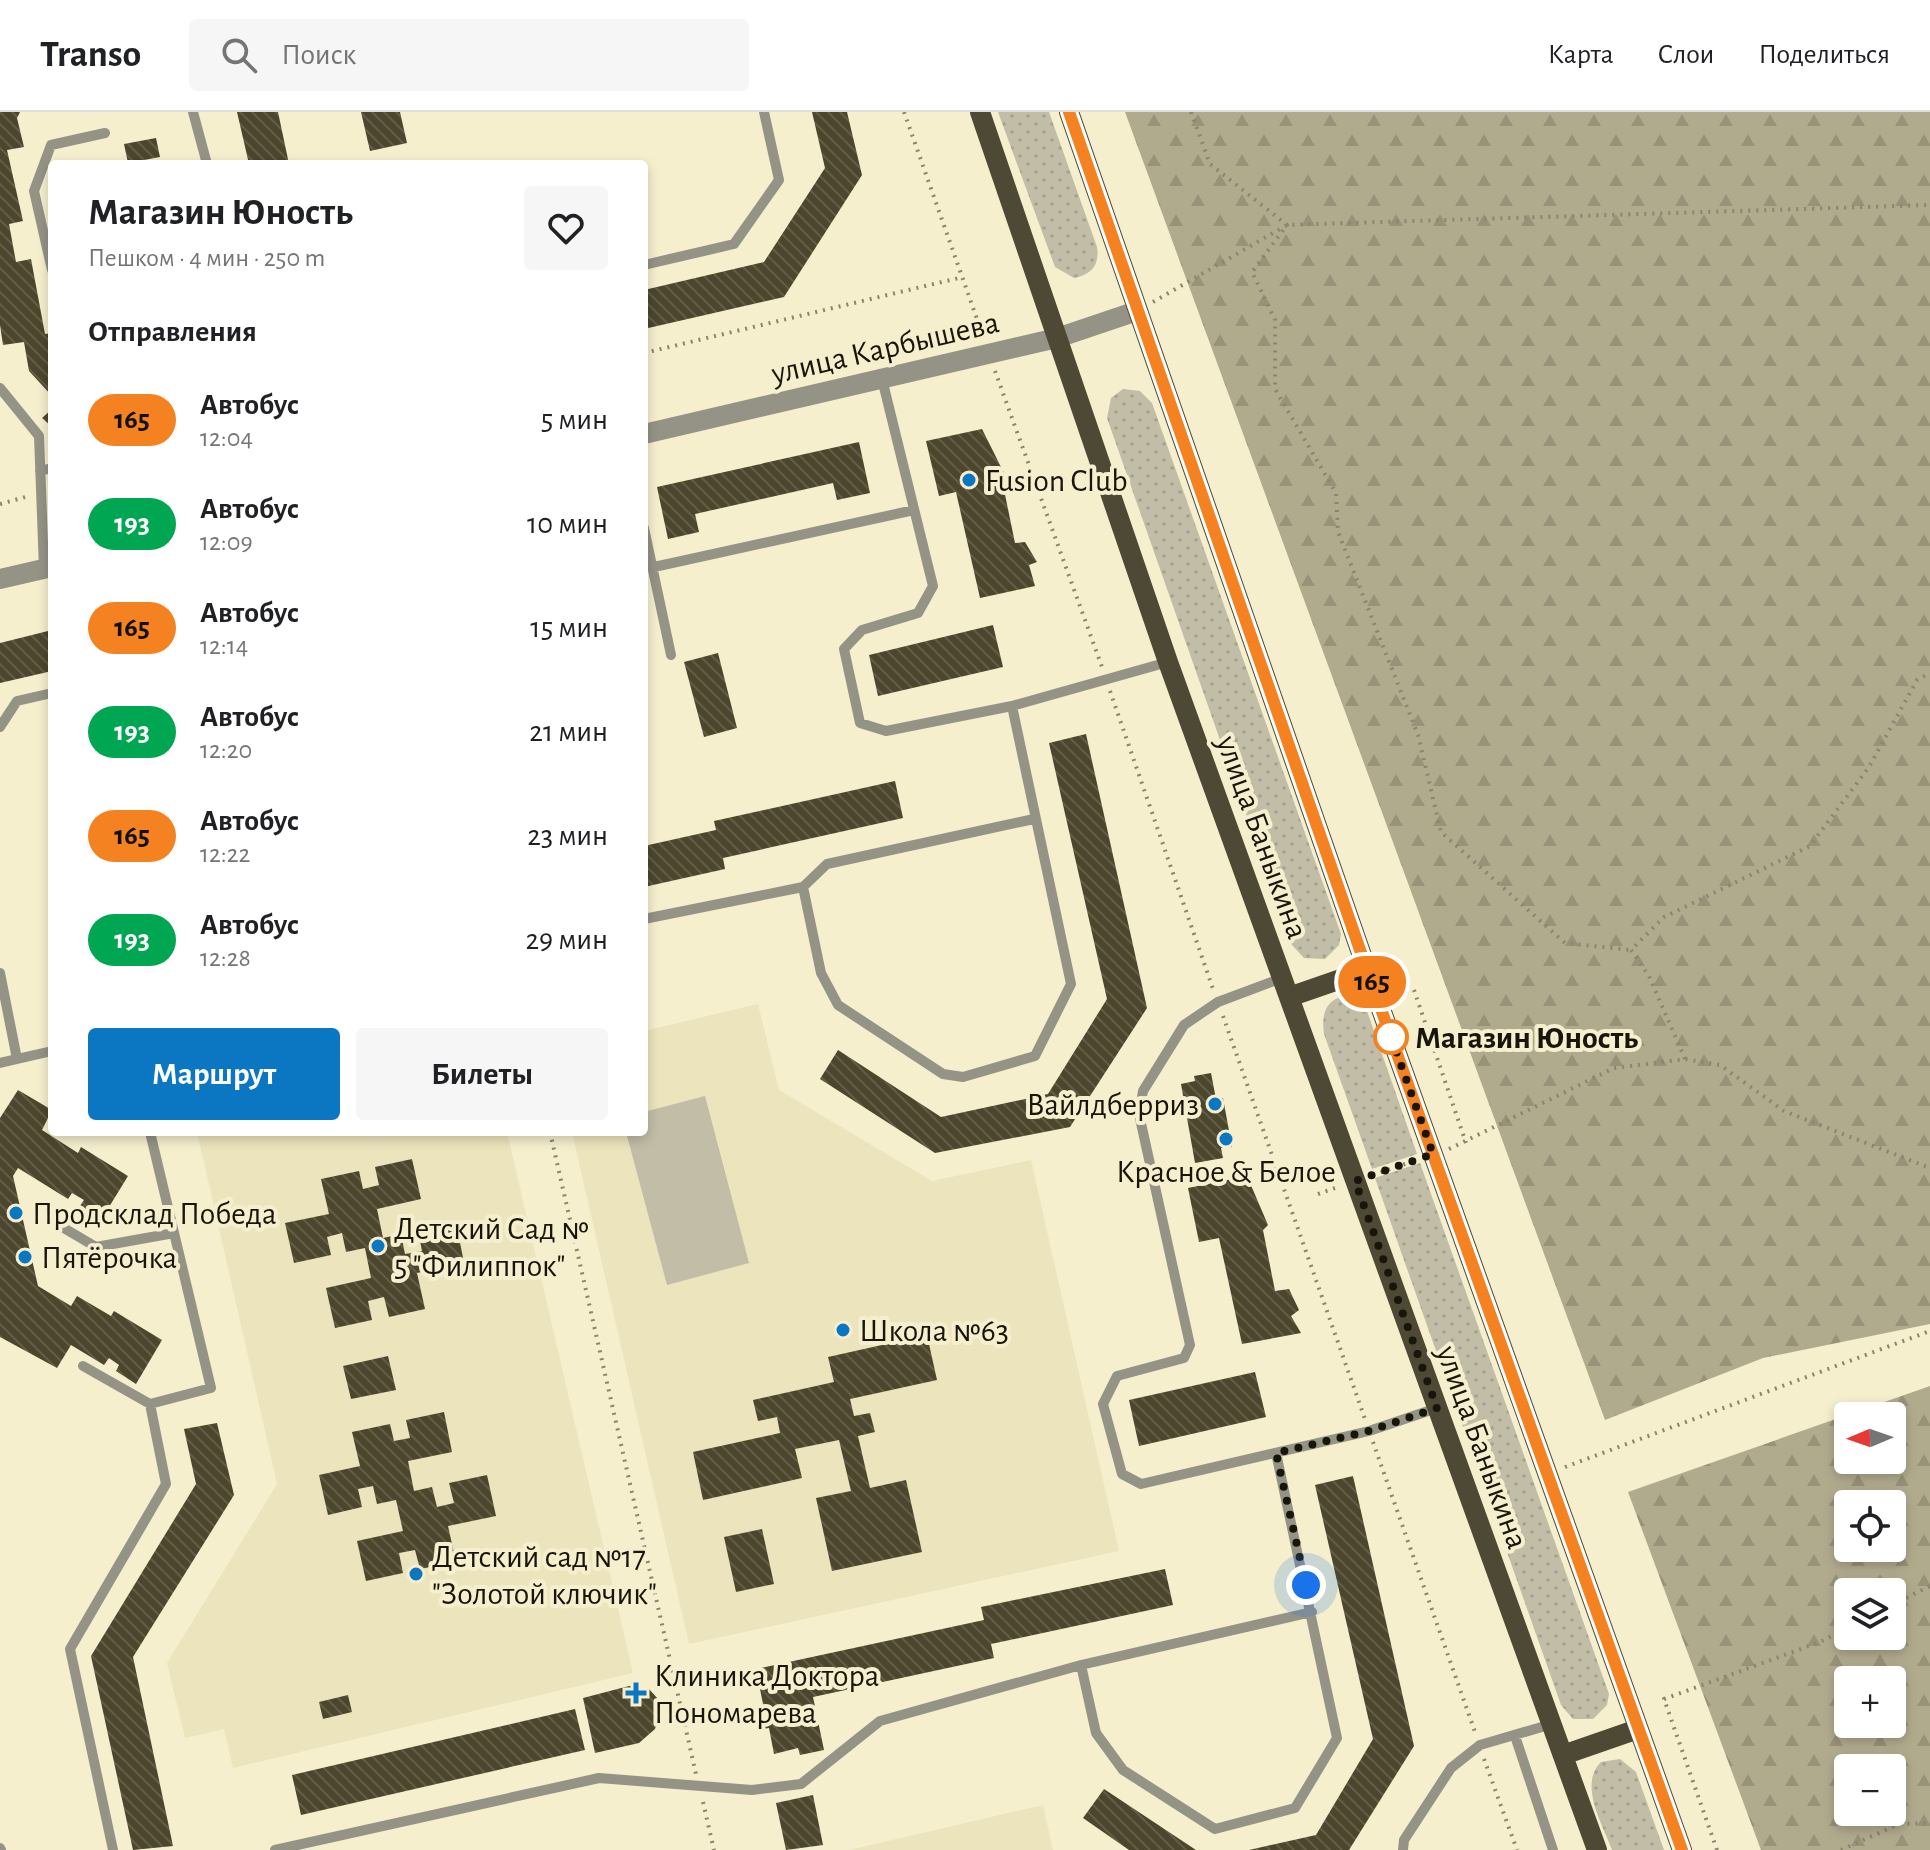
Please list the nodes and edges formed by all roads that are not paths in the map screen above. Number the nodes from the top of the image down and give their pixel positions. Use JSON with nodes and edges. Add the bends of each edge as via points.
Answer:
{"nodes":[{"id":1,"x":193,"y":112,"type":"edge"},
{"id":2,"x":764,"y":112,"type":"edge"},
{"id":3,"x":980,"y":112,"type":"edge"},
{"id":4,"x":1069,"y":112,"type":"edge"},
{"id":5,"x":105,"y":133,"type":"dead end"},
{"id":6,"x":206,"y":160,"type":"edge"},
{"id":7,"x":48,"y":252,"type":"edge"},
{"id":8,"x":648,"y":264,"type":"edge"},
{"id":9,"x":1137,"y":311,"type":"junction"},
{"id":10,"x":1057,"y":338,"type":"junction"},
{"id":11,"x":882,"y":379,"type":"junction"},
{"id":12,"x":0,"y":388,"type":"edge"},
{"id":13,"x":648,"y":433,"type":"edge"},
{"id":14,"x":48,"y":469,"type":"edge"},
{"id":15,"x":40,"y":471,"type":"junction"},
{"id":16,"x":914,"y":510,"type":"junction"},
{"id":17,"x":648,"y":544,"type":"edge"},
{"id":18,"x":654,"y":567,"type":"junction"},
{"id":19,"x":48,"y":568,"type":"edge"},
{"id":20,"x":0,"y":579,"type":"edge"},
{"id":21,"x":671,"y":655,"type":"dead end"},
{"id":22,"x":1168,"y":662,"type":"junction"},
{"id":23,"x":48,"y":694,"type":"edge"},
{"id":24,"x":1012,"y":706,"type":"junction"},
{"id":25,"x":0,"y":727,"type":"edge"},
{"id":26,"x":1034,"y":819,"type":"junction"},
{"id":27,"x":803,"y":887,"type":"junction"},
{"id":28,"x":648,"y":918,"type":"edge"},
{"id":29,"x":1367,"y":970,"type":"junction"},
{"id":30,"x":0,"y":973,"type":"edge"},
{"id":31,"x":1286,"y":988,"type":"junction"},
{"id":32,"x":48,"y":1052,"type":"edge"},
{"id":33,"x":17,"y":1059,"type":"junction"},
{"id":34,"x":0,"y":1063,"type":"edge"},
{"id":35,"x":151,"y":1136,"type":"edge"},
{"id":36,"x":57,"y":1224,"type":"dead end"},
{"id":37,"x":174,"y":1233,"type":"junction"},
{"id":38,"x":83,"y":1366,"type":"dead end"},
{"id":39,"x":150,"y":1404,"type":"junction"},
{"id":40,"x":1437,"y":1408,"type":"junction"},
{"id":41,"x":1276,"y":1453,"type":"junction"},
{"id":42,"x":1312,"y":1612,"type":"junction"},
{"id":43,"x":1081,"y":1665,"type":"junction"},
{"id":44,"x":1552,"y":1724,"type":"junction"},
{"id":45,"x":1638,"y":1729,"type":"junction"},
{"id":46,"x":1515,"y":1736,"type":"junction"},
{"id":47,"x":1563,"y":1755,"type":"junction"},
{"id":48,"x":316,"y":1845,"type":"edge"},
{"id":49,"x":113,"y":1850,"type":"edge"},
{"id":50,"x":275,"y":1850,"type":"edge"},
{"id":51,"x":1403,"y":1850,"type":"edge"},
{"id":52,"x":1553,"y":1850,"type":"edge"},
{"id":53,"x":1597,"y":1850,"type":"edge"},
{"id":54,"x":1682,"y":1850,"type":"edge"}],
"edges":[{"from":1,"to":6,"type":"lane"},
{"from":2,"to":8,"type":"lane","via":[[779,180],[734,244]]},
{"from":3,"to":10,"type":"main road","name":"улица Баныкина"},
{"from":4,"to":9,"type":"main road","name":"улица Баныкина"},
{"from":5,"to":7,"type":"lane","via":[[51,145],[34,191]]},
{"from":9,"to":10,"type":"street","name":"улица Карбышева"},
{"from":9,"to":29,"type":"main road","name":"улица Баныкина"},
{"from":10,"to":11,"type":"street","name":"улица Карбышева"},
{"from":10,"to":22,"type":"main road","name":"улица Баныкина"},
{"from":11,"to":13,"type":"street","name":"улица Карбышева"},
{"from":11,"to":16,"type":"lane"},
{"from":12,"to":15,"type":"lane","via":[[39,436]]},
{"from":14,"to":15,"type":"lane"},
{"from":15,"to":19,"type":"lane"},
{"from":16,"to":18,"type":"lane"},
{"from":16,"to":24,"type":"lane","via":[[933,586],[918,613],[862,630],[844,649],[860,723],[886,731]]},
{"from":17,"to":18,"type":"lane"},
{"from":18,"to":21,"type":"lane"},
{"from":19,"to":20,"type":"street"},
{"from":22,"to":24,"type":"lane"},
{"from":22,"to":31,"type":"main road","name":"улица Баныкина"},
{"from":23,"to":25,"type":"lane","via":[[17,701]]},
{"from":24,"to":26,"type":"lane"},
{"from":26,"to":27,"type":"lane","via":[[827,864]]},
{"from":26,"to":27,"type":"lane","via":[[1071,984],[1035,1056],[963,1077],[943,1074],[838,1005],[821,973]]},
{"from":27,"to":28,"type":"lane"},
{"from":29,"to":31,"type":"main road"},
{"from":29,"to":45,"type":"main road","name":"улица Баныкина"},
{"from":30,"to":33,"type":"lane"},
{"from":31,"to":40,"type":"main road","name":"улица Баныкина"},
{"from":31,"to":41,"type":"lane","via":[[1218,1002],[1184,1025],[1143,1091],[1139,1114],[1190,1345],[1184,1358],[1117,1376],[1103,1404],[1122,1474],[1141,1484]]},
{"from":32,"to":33,"type":"lane"},
{"from":33,"to":34,"type":"lane"},
{"from":35,"to":37,"type":"lane"},
{"from":36,"to":37,"type":"lane","via":[[96,1247]]},
{"from":37,"to":39,"type":"lane","via":[[211,1388]]},
{"from":38,"to":39,"type":"lane"},
{"from":39,"to":49,"type":"lane","via":[[166,1484],[70,1649]]},
{"from":40,"to":41,"type":"lane"},
{"from":40,"to":44,"type":"main road","name":"улица Баныкина"},
{"from":41,"to":42,"type":"lane"},
{"from":42,"to":43,"type":"lane"},
{"from":42,"to":43,"type":"lane","via":[[1337,1738],[1295,1808],[1215,1829],[1123,1770],[1096,1733]]},
{"from":43,"to":48,"type":"lane","via":[[880,1721],[801,1784],[752,1790],[599,1778]]},
{"from":44,"to":46,"type":"lane"},
{"from":44,"to":47,"type":"main road","name":"улица Баныкина"},
{"from":45,"to":47,"type":"main road"},
{"from":45,"to":54,"type":"main road","name":"улица Баныкина"},
{"from":46,"to":51,"type":"lane","via":[[1480,1745],[1451,1768],[1404,1840]]},
{"from":46,"to":52,"type":"lane"},
{"from":47,"to":53,"type":"main road","name":"улица Баныкина"},
{"from":48,"to":50,"type":"lane"}]}
